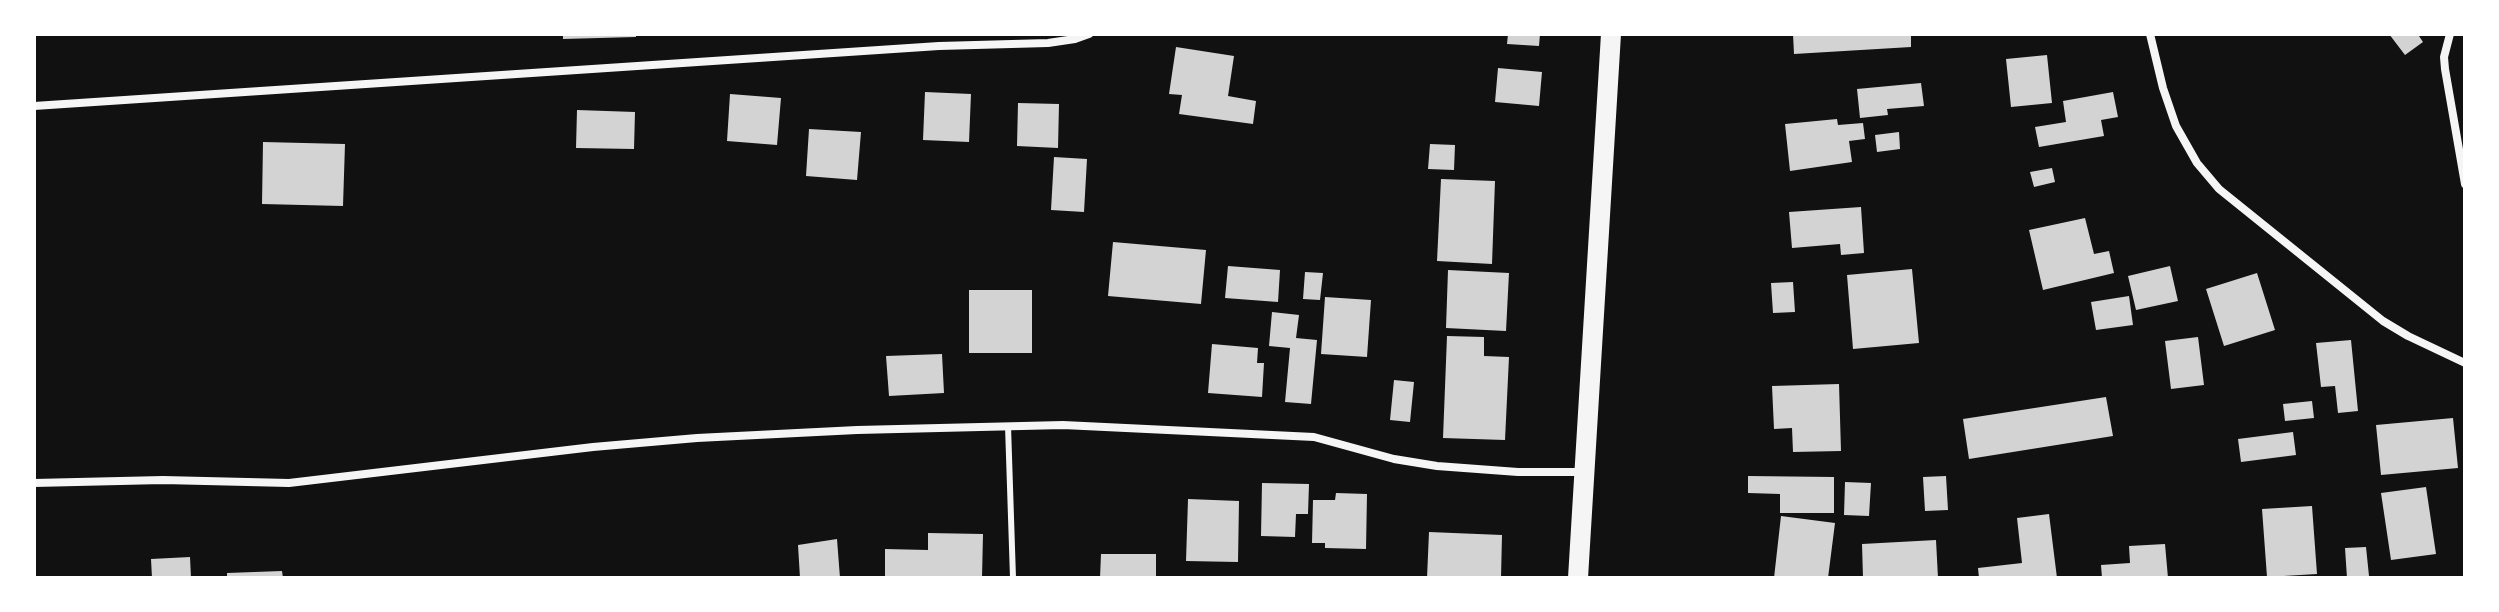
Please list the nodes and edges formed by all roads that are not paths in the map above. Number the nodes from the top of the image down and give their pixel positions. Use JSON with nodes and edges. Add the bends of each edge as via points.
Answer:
{"nodes":[{"id":1,"x":1089,"y":34,"type":"edge"},
{"id":2,"x":1611,"y":34,"type":"edge"},
{"id":3,"x":2150,"y":34,"type":"edge"},
{"id":4,"x":2450,"y":34,"type":"edge"},
{"id":5,"x":34,"y":106,"type":"edge"},
{"id":6,"x":2465,"y":184,"type":"edge"},
{"id":7,"x":2465,"y":363,"type":"edge"},
{"id":8,"x":1008,"y":426,"type":"junction"},
{"id":9,"x":1583,"y":472,"type":"junction"},
{"id":10,"x":34,"y":483,"type":"edge"},
{"id":11,"x":1582,"y":577,"type":"edge"},
{"id":12,"x":1013,"y":578,"type":"edge"}],
"edges":[{"from":1,"to":5,"type":"street","via":[[1048,43]]},
{"from":2,"to":9,"type":"main road"},
{"from":3,"to":7,"type":"street","via":[[2176,126],[2212,182],[2383,321]]},
{"from":4,"to":6,"type":"street","via":[[2445,69]]},
{"from":8,"to":9,"type":"street","via":[[1126,426],[1314,437],[1437,466]]},
{"from":8,"to":10,"type":"street","via":[[645,442],[289,483]]},
{"from":8,"to":12,"type":"lane"},
{"from":9,"to":11,"type":"main road"}]}
